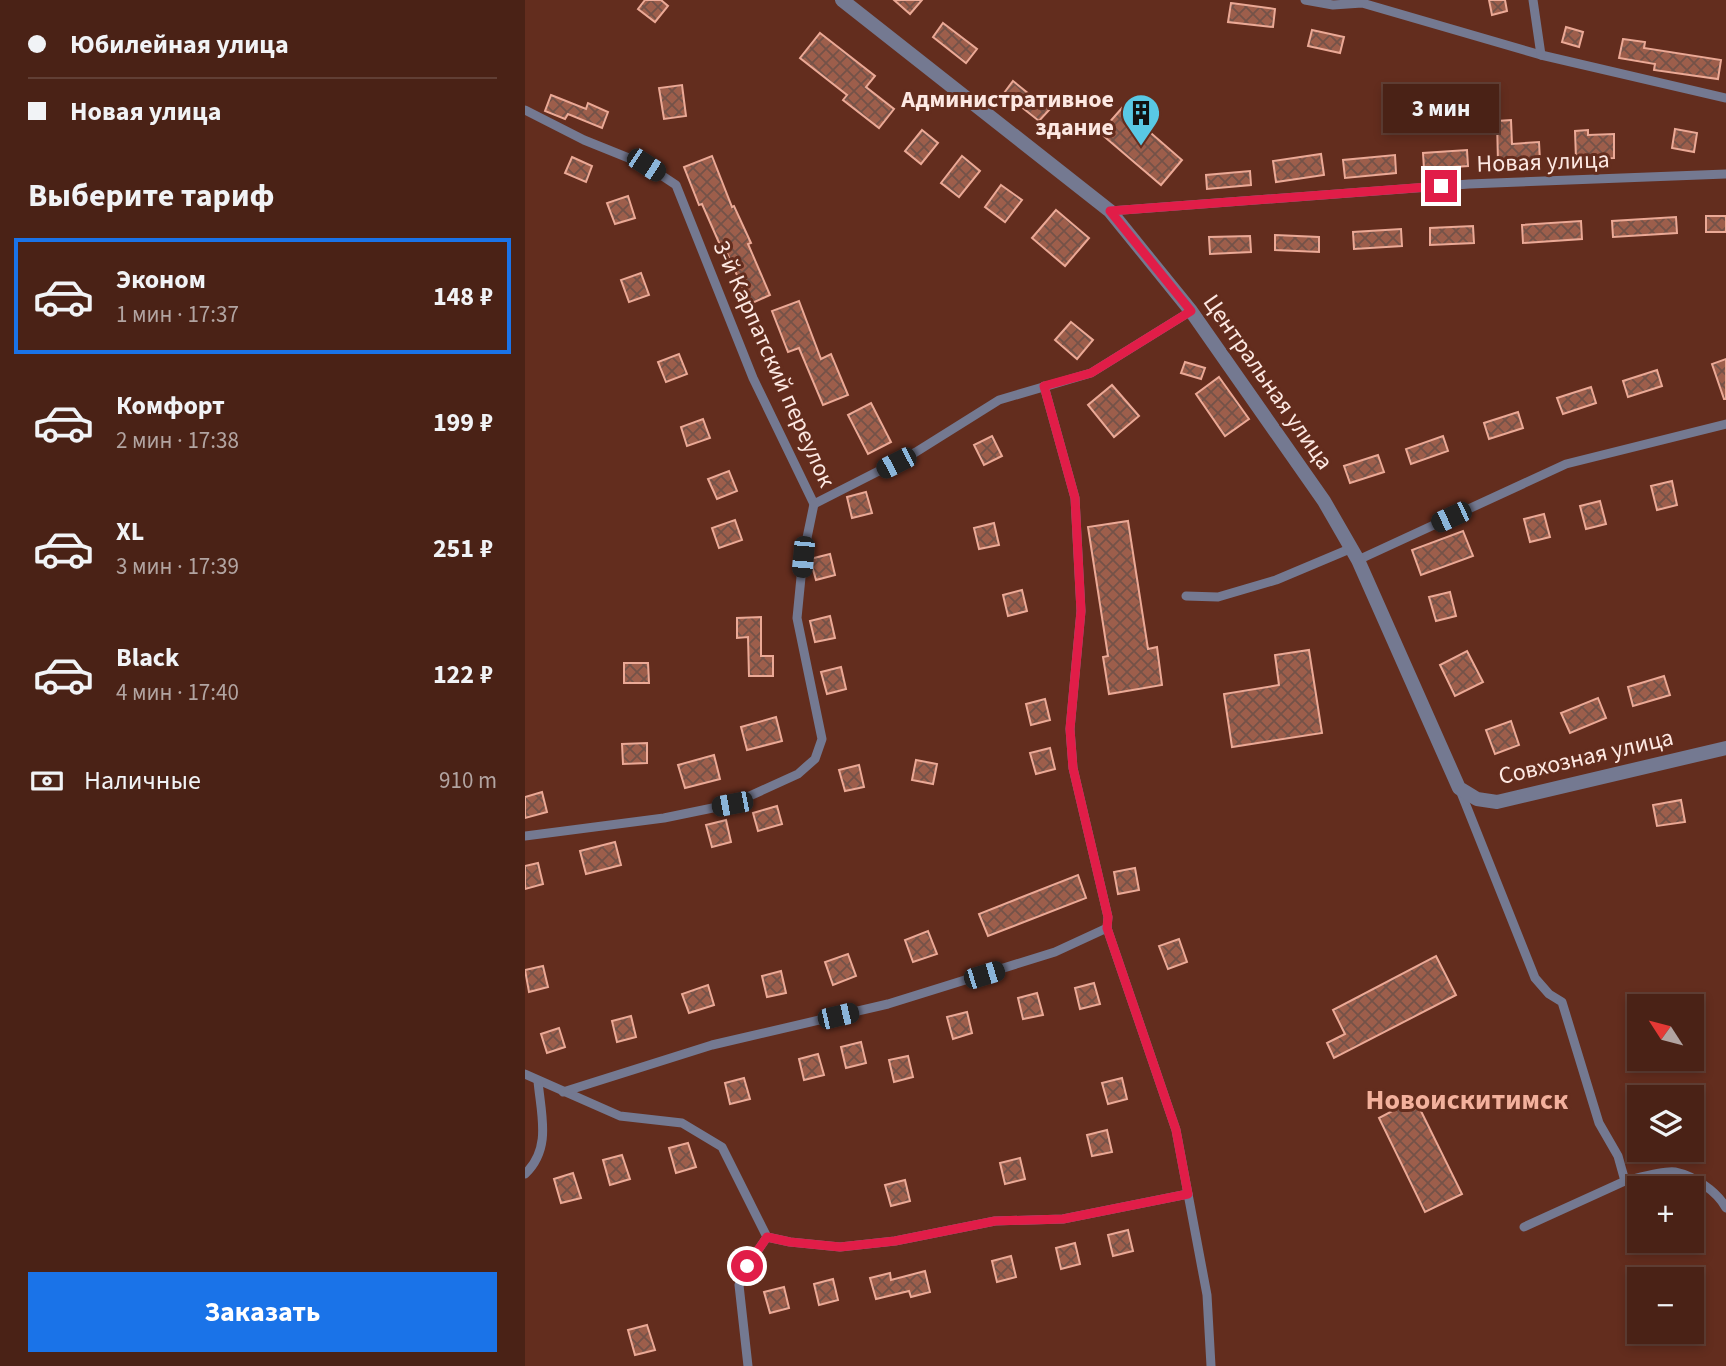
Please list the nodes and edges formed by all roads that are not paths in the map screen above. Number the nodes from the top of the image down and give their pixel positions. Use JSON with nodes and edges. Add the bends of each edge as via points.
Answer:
{"nodes":[{"id":1,"x":842,"y":0,"type":"edge"},
{"id":2,"x":1305,"y":0,"type":"edge"},
{"id":3,"x":1533,"y":0,"type":"edge"},
{"id":4,"x":1362,"y":2,"type":"edge"},
{"id":5,"x":1541,"y":55,"type":"junction"},
{"id":6,"x":1726,"y":98,"type":"edge"},
{"id":7,"x":525,"y":110,"type":"edge"},
{"id":8,"x":1726,"y":174,"type":"edge"},
{"id":9,"x":1110,"y":211,"type":"junction"},
{"id":10,"x":1191,"y":311,"type":"junction"},
{"id":11,"x":1044,"y":386,"type":"junction"},
{"id":12,"x":1726,"y":424,"type":"edge"},
{"id":13,"x":814,"y":504,"type":"junction"},
{"id":14,"x":1355,"y":554,"type":"junction"},
{"id":15,"x":1186,"y":596,"type":"dead end"},
{"id":16,"x":1726,"y":748,"type":"edge"},
{"id":17,"x":1458,"y":788,"type":"junction"},
{"id":18,"x":525,"y":836,"type":"edge"},
{"id":19,"x":1107,"y":928,"type":"junction"},
{"id":20,"x":525,"y":1074,"type":"edge"},
{"id":21,"x":538,"y":1082,"type":"junction"},
{"id":22,"x":563,"y":1092,"type":"junction"},
{"id":23,"x":525,"y":1174,"type":"edge"},
{"id":24,"x":1625,"y":1181,"type":"junction"},
{"id":25,"x":1188,"y":1194,"type":"junction"},
{"id":26,"x":1726,"y":1208,"type":"edge"},
{"id":27,"x":1524,"y":1227,"type":"dead end"},
{"id":28,"x":767,"y":1237,"type":"junction"},
{"id":29,"x":748,"y":1366,"type":"edge"},
{"id":30,"x":1211,"y":1366,"type":"edge"}],
"edges":[{"from":1,"to":9,"type":"street","name":"Центральная улица"},
{"from":2,"to":4,"type":"lane","via":[[1333,5]]},
{"from":3,"to":5,"type":"lane"},
{"from":4,"to":5,"type":"lane"},
{"from":5,"to":6,"type":"lane"},
{"from":7,"to":13,"type":"lane","name":"3-й Карпатский переулок","via":[[646,165],[676,185],[753,378]]},
{"from":8,"to":9,"type":"lane","name":"Новая улица","via":[[1469,184]]},
{"from":9,"to":10,"type":"street","name":"Центральная улица"},
{"from":10,"to":11,"type":"lane","via":[[1091,373]]},
{"from":10,"to":14,"type":"street","name":"Центральная улица","via":[[1324,501]]},
{"from":11,"to":13,"type":"lane","via":[[999,400],[916,452]]},
{"from":11,"to":19,"type":"lane","via":[[1075,498],[1081,611],[1070,729],[1073,768]]},
{"from":12,"to":14,"type":"lane","via":[[1566,464]]},
{"from":13,"to":18,"type":"lane","name":"3-й Карпатский переулок","via":[[797,618],[822,739],[815,759],[798,774],[732,804]]},
{"from":14,"to":15,"type":"lane","via":[[1218,597]]},
{"from":14,"to":17,"type":"street","name":"Центральная улица"},
{"from":16,"to":17,"type":"street","name":"Совхозная улица","via":[[1497,802],[1477,799]]},
{"from":17,"to":24,"type":"lane","via":[[1535,978],[1562,1002],[1599,1123],[1618,1156]]},
{"from":19,"to":22,"type":"lane","via":[[1055,953],[888,1004],[712,1045]]},
{"from":19,"to":25,"type":"lane","via":[[1176,1130]]},
{"from":20,"to":21,"type":"lane"},
{"from":21,"to":22,"type":"lane"},
{"from":21,"to":23,"type":"lane","via":[[543,1146]]},
{"from":22,"to":28,"type":"lane","via":[[620,1116],[682,1123],[722,1147]]},
{"from":24,"to":26,"type":"lane","via":[[1674,1172],[1701,1182]]},
{"from":24,"to":27,"type":"lane"},
{"from":25,"to":28,"type":"lane","via":[[1063,1219],[995,1221],[840,1247]]},
{"from":25,"to":30,"type":"lane","via":[[1207,1295]]},
{"from":28,"to":29,"type":"lane","via":[[739,1285]]}]}
